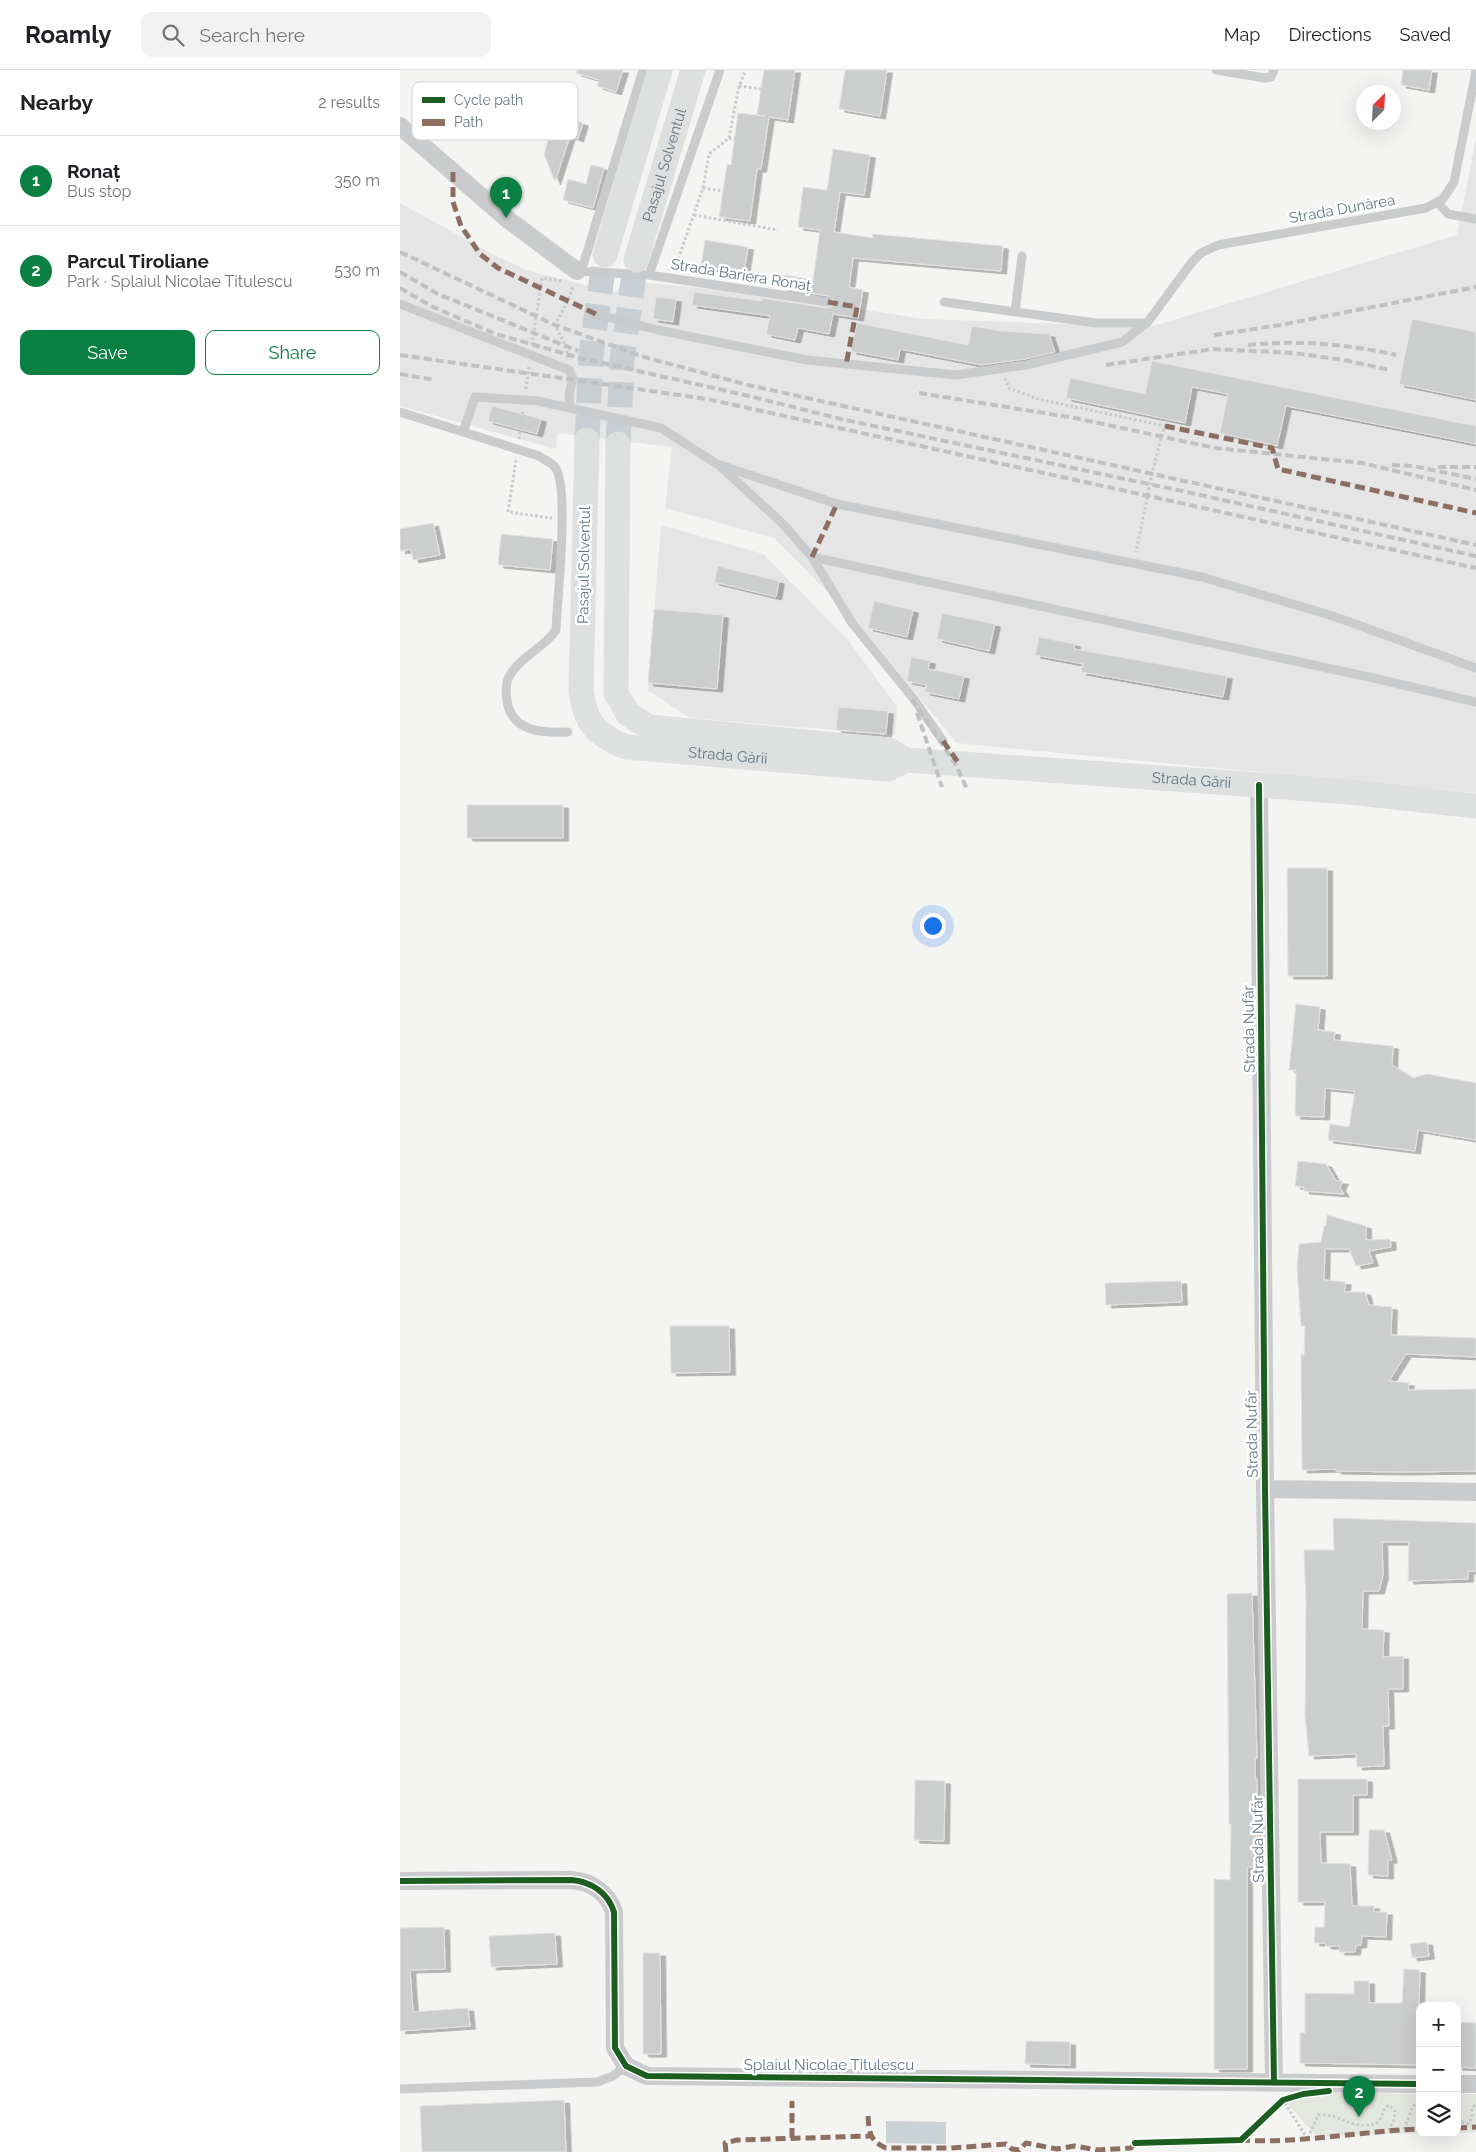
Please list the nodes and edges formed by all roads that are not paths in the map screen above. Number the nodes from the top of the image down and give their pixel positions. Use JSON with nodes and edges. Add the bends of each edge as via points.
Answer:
{"nodes":[{"id":1,"x":643,"y":70,"type":"edge"},
{"id":2,"x":660,"y":70,"type":"edge"},
{"id":3,"x":692,"y":70,"type":"edge"},
{"id":4,"x":720,"y":70,"type":"edge"},
{"id":5,"x":1216,"y":70,"type":"edge"},
{"id":6,"x":1274,"y":70,"type":"edge"},
{"id":7,"x":1476,"y":71,"type":"edge"},
{"id":8,"x":400,"y":126,"type":"edge"},
{"id":9,"x":412,"y":136,"type":"edge"},
{"id":10,"x":416,"y":140,"type":"edge"},
{"id":11,"x":1437,"y":202,"type":"junction"},
{"id":12,"x":1476,"y":219,"type":"edge"},
{"id":13,"x":605,"y":255,"type":"tunnel mouth"},
{"id":14,"x":1022,"y":256,"type":"dead end"},
{"id":15,"x":642,"y":268,"type":"junction"},
{"id":16,"x":579,"y":271,"type":"junction"},
{"id":17,"x":828,"y":302,"type":"dead end"},
{"id":18,"x":944,"y":302,"type":"dead end"},
{"id":19,"x":400,"y":304,"type":"edge"},
{"id":20,"x":1015,"y":312,"type":"junction"},
{"id":21,"x":596,"y":314,"type":"dead end"},
{"id":22,"x":1147,"y":323,"type":"junction"},
{"id":23,"x":570,"y":407,"type":"junction"},
{"id":24,"x":400,"y":412,"type":"edge"},
{"id":25,"x":463,"y":432,"type":"junction"},
{"id":26,"x":587,"y":440,"type":"tunnel mouth"},
{"id":27,"x":618,"y":444,"type":"tunnel mouth"},
{"id":28,"x":717,"y":464,"type":"junction"},
{"id":29,"x":812,"y":558,"type":"junction"},
{"id":30,"x":1476,"y":668,"type":"edge"},
{"id":31,"x":580,"y":690,"type":"joint"},
{"id":32,"x":1476,"y":702,"type":"edge"},
{"id":33,"x":568,"y":732,"type":"dead end"},
{"id":34,"x":943,"y":741,"type":"dead end"},
{"id":35,"x":906,"y":760,"type":"junction"},
{"id":36,"x":1259,"y":784,"type":"junction"},
{"id":37,"x":1476,"y":806,"type":"edge"},
{"id":38,"x":1266,"y":1489,"type":"junction"},
{"id":39,"x":1476,"y":1492,"type":"edge"},
{"id":40,"x":400,"y":1881,"type":"edge"},
{"id":41,"x":626,"y":2066,"type":"junction"},
{"id":42,"x":1274,"y":2083,"type":"junction"},
{"id":43,"x":1416,"y":2084,"type":"edge"},
{"id":44,"x":1461,"y":2084,"type":"edge"},
{"id":45,"x":1476,"y":2084,"type":"edge"},
{"id":46,"x":400,"y":2089,"type":"edge"}],
"edges":[{"from":1,"to":16,"type":"lane"},
{"from":2,"to":13,"type":"main road","name":"Pasajul Solventul"},
{"from":3,"to":15,"type":"main road","name":"Pasajul Solventul"},
{"from":4,"to":15,"type":"lane"},
{"from":5,"to":6,"type":"lane","via":[[1265,78],[1271,77]]},
{"from":7,"to":11,"type":"lane","name":"Strada Dunărea","via":[[1454,182],[1444,199]]},
{"from":8,"to":9,"type":"street"},
{"from":10,"to":16,"type":"street","via":[[506,218]]},
{"from":11,"to":12,"type":"lane","via":[[1448,214]]},
{"from":11,"to":22,"type":"lane","name":"Strada Dunărea","via":[[1426,208],[1218,245],[1201,253],[1192,262]]},
{"from":14,"to":20,"type":"lane"},
{"from":15,"to":16,"type":"lane","name":"Strada Bariera Ronaț"},
{"from":15,"to":17,"type":"lane","name":"Strada Bariera Ronaț","via":[[672,278]]},
{"from":18,"to":20,"type":"lane"},
{"from":19,"to":23,"type":"lane","via":[[569,370],[573,378]]},
{"from":20,"to":22,"type":"lane","via":[[1096,323]]},
{"from":21,"to":22,"type":"lane","name":"Strada Dunărea","via":[[807,360],[956,375],[1026,365],[1122,342]]},
{"from":23,"to":25,"type":"lane","via":[[538,401],[475,397]]},
{"from":23,"to":28,"type":"lane","via":[[660,428]]},
{"from":24,"to":25,"type":"lane"},
{"from":25,"to":33,"type":"lane","via":[[539,456],[555,467],[561,484],[556,630],[548,641],[519,663],[508,677],[506,693],[509,712],[520,725],[543,733]]},
{"from":26,"to":31,"type":"main road","name":"Pasajul Solventul"},
{"from":27,"to":35,"type":"main road","name":"Strada Gării","via":[[616,693],[628,714],[649,726],[889,750]]},
{"from":28,"to":29,"type":"lane","via":[[782,523]]},
{"from":28,"to":30,"type":"lane","via":[[837,504],[1202,577],[1332,616]]},
{"from":29,"to":32,"type":"lane"},
{"from":29,"to":34,"type":"lane","via":[[852,624],[913,698]]},
{"from":31,"to":35,"type":"main road","name":"Strada Gării","via":[[583,708],[594,728],[608,740],[626,747],[888,769]]},
{"from":35,"to":36,"type":"main road","name":"Strada Gării"},
{"from":36,"to":37,"type":"main road","name":"Strada Gării"},
{"from":36,"to":38,"type":"street","name":"Strada Nufăr"},
{"from":38,"to":39,"type":"street"},
{"from":38,"to":42,"type":"street","name":"Strada Nufăr"},
{"from":40,"to":41,"type":"street","via":[[572,1880],[586,1882],[604,1894],[614,1912],[615,2048]]},
{"from":41,"to":42,"type":"street","name":"Splaiul Nicolae Titulescu","via":[[647,2076],[694,2078]]},
{"from":41,"to":46,"type":"lane","via":[[597,2082]]},
{"from":42,"to":43,"type":"street","name":"Splaiul Nicolae Titulescu"},
{"from":44,"to":45,"type":"street"}]}
